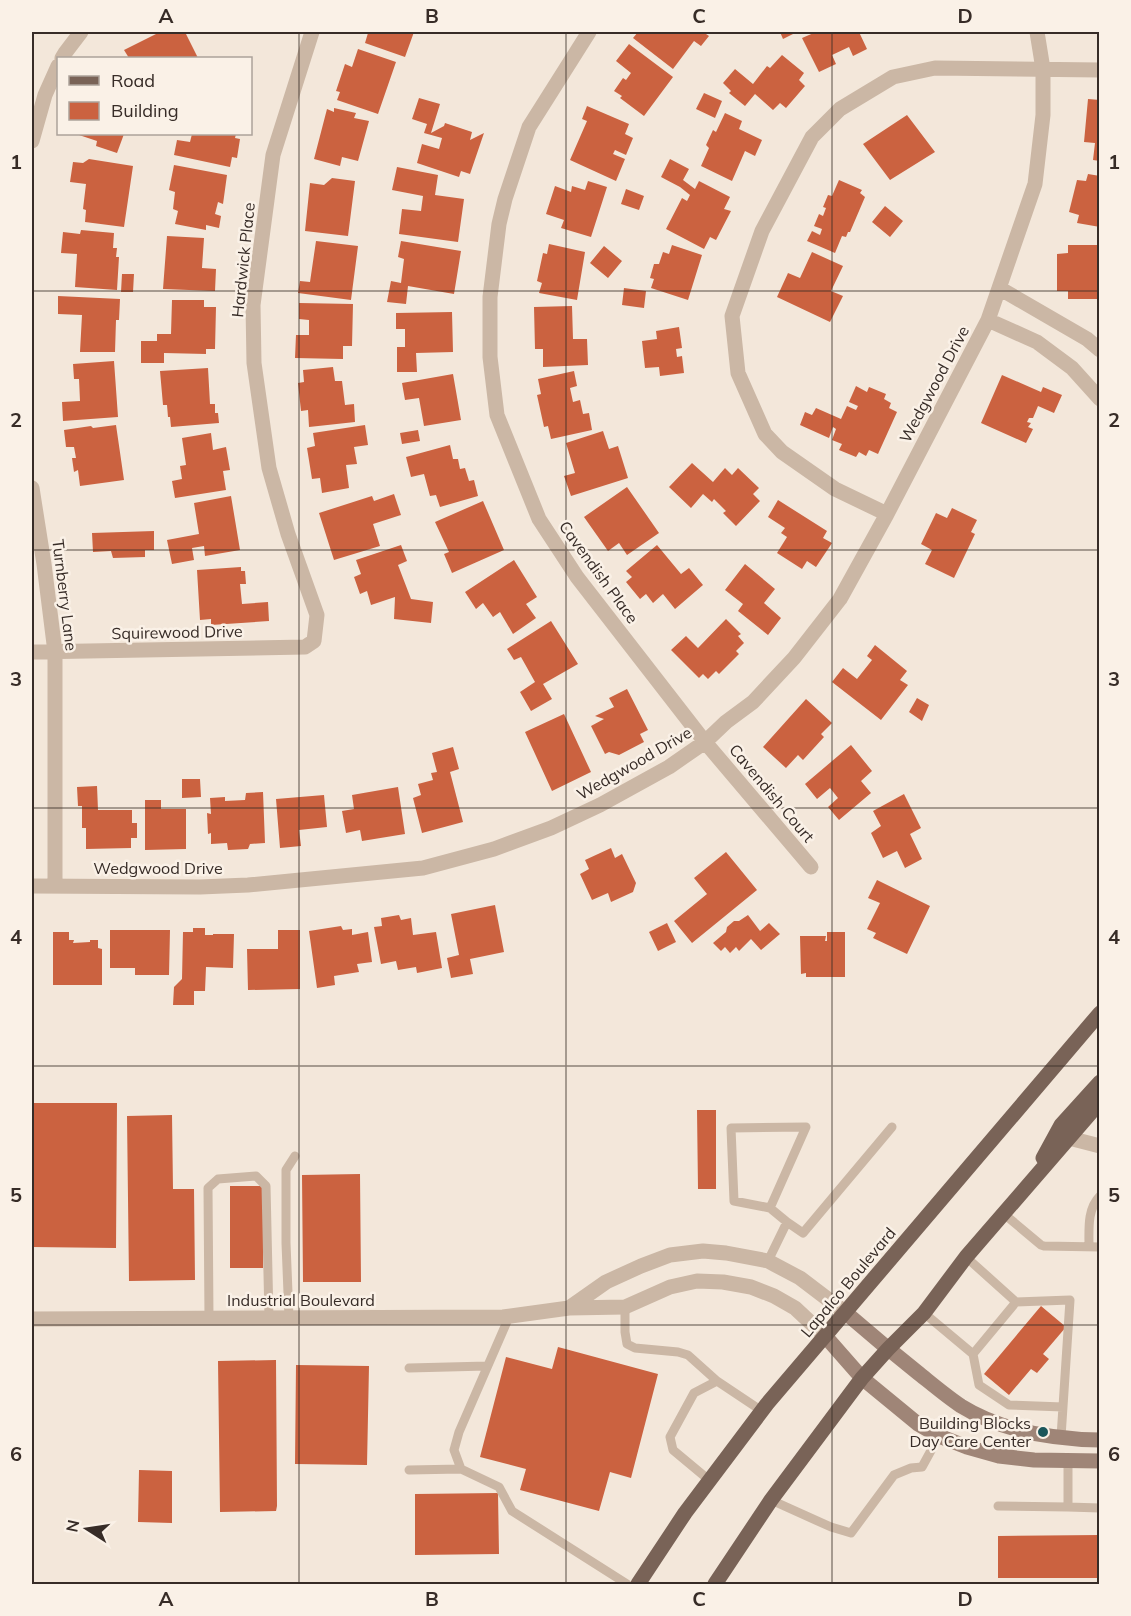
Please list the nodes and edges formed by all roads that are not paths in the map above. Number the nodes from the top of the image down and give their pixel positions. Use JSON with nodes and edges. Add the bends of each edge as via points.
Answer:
{"nodes":[{"id":1,"x":81,"y":32,"type":"edge"},
{"id":2,"x":312,"y":32,"type":"edge"},
{"id":3,"x":589,"y":32,"type":"edge"},
{"id":4,"x":1037,"y":32,"type":"edge"},
{"id":5,"x":62,"y":57,"type":"edge"},
{"id":6,"x":57,"y":68,"type":"edge"},
{"id":7,"x":1043,"y":69,"type":"junction"},
{"id":8,"x":1100,"y":70,"type":"edge"},
{"id":9,"x":32,"y":141,"type":"edge"},
{"id":10,"x":999,"y":288,"type":"junction"},
{"id":11,"x":988,"y":320,"type":"junction"},
{"id":12,"x":1100,"y":350,"type":"edge"},
{"id":13,"x":1098,"y":395,"type":"edge"},
{"id":14,"x":32,"y":488,"type":"edge"},
{"id":15,"x":887,"y":514,"type":"junction"},
{"id":16,"x":315,"y":633,"type":"joint"},
{"id":17,"x":32,"y":652,"type":"edge"},
{"id":18,"x":55,"y":652,"type":"junction"},
{"id":19,"x":705,"y":742,"type":"junction"},
{"id":20,"x":811,"y":867,"type":"dead end"},
{"id":21,"x":32,"y":886,"type":"edge"},
{"id":22,"x":55,"y":886,"type":"junction"},
{"id":23,"x":1100,"y":1013,"type":"edge"},
{"id":24,"x":1100,"y":1082,"type":"edge"},
{"id":25,"x":1100,"y":1102,"type":"edge"},
{"id":26,"x":892,"y":1127,"type":"dead end"},
{"id":27,"x":1069,"y":1138,"type":"junction"},
{"id":28,"x":1100,"y":1146,"type":"edge"},
{"id":29,"x":295,"y":1156,"type":"dead end"},
{"id":30,"x":1025,"y":1189,"type":"junction"},
{"id":31,"x":1100,"y":1196,"type":"edge"},
{"id":32,"x":770,"y":1208,"type":"junction"},
{"id":33,"x":1004,"y":1214,"type":"junction"},
{"id":34,"x":787,"y":1222,"type":"junction"},
{"id":35,"x":1089,"y":1247,"type":"junction"},
{"id":36,"x":1100,"y":1247,"type":"edge"},
{"id":37,"x":966,"y":1257,"type":"junction"},
{"id":38,"x":768,"y":1261,"type":"junction"},
{"id":39,"x":1016,"y":1302,"type":"junction"},
{"id":40,"x":625,"y":1307,"type":"junction"},
{"id":41,"x":569,"y":1308,"type":"junction"},
{"id":42,"x":846,"y":1313,"type":"junction"},
{"id":43,"x":924,"y":1313,"type":"junction"},
{"id":44,"x":509,"y":1317,"type":"junction"},
{"id":45,"x":209,"y":1318,"type":"junction"},
{"id":46,"x":269,"y":1318,"type":"junction"},
{"id":47,"x":289,"y":1318,"type":"junction"},
{"id":48,"x":32,"y":1319,"type":"edge"},
{"id":49,"x":826,"y":1337,"type":"junction"},
{"id":50,"x":888,"y":1349,"type":"junction"},
{"id":51,"x":973,"y":1354,"type":"junction"},
{"id":52,"x":487,"y":1366,"type":"junction"},
{"id":53,"x":409,"y":1368,"type":"dead end"},
{"id":54,"x":862,"y":1378,"type":"junction"},
{"id":55,"x":717,"y":1381,"type":"junction"},
{"id":56,"x":1063,"y":1407,"type":"junction"},
{"id":57,"x":762,"y":1411,"type":"junction"},
{"id":58,"x":939,"y":1436,"type":"junction"},
{"id":59,"x":1061,"y":1437,"type":"junction"},
{"id":60,"x":1100,"y":1440,"type":"edge"},
{"id":61,"x":1068,"y":1461,"type":"junction"},
{"id":62,"x":1100,"y":1461,"type":"edge"},
{"id":63,"x":461,"y":1469,"type":"junction"},
{"id":64,"x":409,"y":1470,"type":"dead end"},
{"id":65,"x":709,"y":1480,"type":"junction"},
{"id":66,"x":771,"y":1500,"type":"junction"},
{"id":67,"x":998,"y":1506,"type":"dead end"},
{"id":68,"x":1068,"y":1507,"type":"junction"},
{"id":69,"x":1100,"y":1508,"type":"edge"},
{"id":70,"x":627,"y":1584,"type":"edge"},
{"id":71,"x":638,"y":1584,"type":"edge"},
{"id":72,"x":715,"y":1584,"type":"edge"}],
"edges":[{"from":1,"to":5,"type":"street"},
{"from":2,"to":16,"type":"street","name":"Hardwick Place","via":[[273,155],[253,305],[254,363],[269,468],[317,615]]},
{"from":3,"to":19,"type":"street","name":"Cavendish Place","via":[[529,127],[499,224],[490,297],[490,357],[496,415],[539,519],[577,577]]},
{"from":4,"to":7,"type":"street","name":"Wedgwood Drive"},
{"from":6,"to":9,"type":"street"},
{"from":7,"to":8,"type":"street"},
{"from":7,"to":10,"type":"street","name":"Wedgwood Drive","via":[[1043,115],[1035,184]]},
{"from":7,"to":15,"type":"street","via":[[935,68],[893,77],[840,108],[812,137],[762,231],[732,316],[738,373],[765,434],[782,452],[835,489]]},
{"from":10,"to":11,"type":"street","name":"Wedgwood Drive"},
{"from":10,"to":12,"type":"street"},
{"from":11,"to":13,"type":"street","via":[[1037,342],[1072,368]]},
{"from":11,"to":15,"type":"street","name":"Wedgwood Drive"},
{"from":14,"to":18,"type":"street","name":"Turnberry Lane"},
{"from":15,"to":19,"type":"street","name":"Wedgwood Drive","via":[[840,599],[794,658],[753,702]]},
{"from":16,"to":18,"type":"street","name":"Squirewood Drive","via":[[314,641],[305,647]]},
{"from":17,"to":18,"type":"street","name":"Squirewood Drive"},
{"from":18,"to":22,"type":"street","name":"Turnberry Lane"},
{"from":19,"to":20,"type":"street","name":"Cavendish Court"},
{"from":19,"to":22,"type":"street","name":"Wedgwood Drive","via":[[669,767],[551,828],[494,849],[423,868],[248,885]]},
{"from":21,"to":22,"type":"street","name":"Wedgwood Drive"},
{"from":23,"to":42,"type":"main road","name":"Lapalco Boulevard"},
{"from":24,"to":30,"type":"main road","via":[[1061,1125]]},
{"from":25,"to":27,"type":"main road"},
{"from":26,"to":34,"type":"lane","via":[[802,1233]]},
{"from":27,"to":28,"type":"street"},
{"from":27,"to":30,"type":"main road"},
{"from":29,"to":47,"type":"lane","via":[[286,1170]]},
{"from":30,"to":33,"type":"main road"},
{"from":31,"to":35,"type":"lane","via":[[1089,1220]]},
{"from":32,"to":32,"type":"lane","via":[[734,1202],[731,1128],[806,1127]]},
{"from":32,"to":34,"type":"lane"},
{"from":33,"to":35,"type":"lane","via":[[1041,1245]]},
{"from":33,"to":37,"type":"main road"},
{"from":34,"to":38,"type":"lane"},
{"from":35,"to":36,"type":"lane"},
{"from":37,"to":39,"type":"lane"},
{"from":37,"to":43,"type":"main road"},
{"from":38,"to":41,"type":"street","name":"Industrial Boulevard","via":[[703,1251],[670,1255],[606,1282]]},
{"from":38,"to":42,"type":"street","name":"Industrial Boulevard","via":[[800,1278]]},
{"from":39,"to":51,"type":"lane"},
{"from":39,"to":56,"type":"lane","via":[[1070,1299]]},
{"from":40,"to":41,"type":"street","name":"Industrial Boulevard"},
{"from":40,"to":49,"type":"street","name":"Industrial Boulevard","via":[[670,1287],[697,1281],[723,1282],[774,1296],[795,1308]]},
{"from":40,"to":55,"type":"lane","via":[[627,1344],[688,1355]]},
{"from":41,"to":44,"type":"street","name":"Industrial Boulevard"},
{"from":42,"to":49,"type":"main road","name":"Lapalco Boulevard"},
{"from":42,"to":50,"type":"street","name":"Industrial Boulevard"},
{"from":43,"to":50,"type":"main road"},
{"from":43,"to":51,"type":"lane"},
{"from":44,"to":47,"type":"street","name":"Industrial Boulevard"},
{"from":44,"to":52,"type":"lane"},
{"from":45,"to":46,"type":"street","name":"Industrial Boulevard"},
{"from":45,"to":46,"type":"lane","via":[[208,1188],[218,1179],[256,1176],[266,1186]]},
{"from":45,"to":48,"type":"street","name":"Industrial Boulevard"},
{"from":46,"to":47,"type":"street","name":"Industrial Boulevard"},
{"from":49,"to":54,"type":"street","name":"Industrial Boulevard"},
{"from":49,"to":57,"type":"main road","name":"Lapalco Boulevard"},
{"from":50,"to":54,"type":"main road"},
{"from":50,"to":59,"type":"street","name":"Industrial Boulevard","via":[[942,1392],[984,1418]]},
{"from":51,"to":56,"type":"lane","via":[[979,1385],[1009,1405]]},
{"from":52,"to":53,"type":"lane"},
{"from":52,"to":63,"type":"lane","via":[[454,1450]]},
{"from":54,"to":58,"type":"street","name":"Industrial Boulevard","via":[[918,1424]]},
{"from":54,"to":66,"type":"main road"},
{"from":55,"to":57,"type":"lane"},
{"from":55,"to":65,"type":"lane","via":[[694,1393],[670,1437],[673,1450]]},
{"from":56,"to":59,"type":"lane"},
{"from":57,"to":65,"type":"main road","name":"Lapalco Boulevard"},
{"from":58,"to":61,"type":"street","name":"Industrial Boulevard","via":[[999,1456]]},
{"from":58,"to":66,"type":"lane","via":[[922,1467],[894,1475],[850,1533]]},
{"from":59,"to":60,"type":"street","name":"Industrial Boulevard"},
{"from":61,"to":62,"type":"street","name":"Industrial Boulevard"},
{"from":61,"to":68,"type":"lane"},
{"from":63,"to":64,"type":"lane"},
{"from":63,"to":70,"type":"lane","via":[[499,1487],[512,1512]]},
{"from":65,"to":71,"type":"main road","name":"Lapalco Boulevard"},
{"from":66,"to":72,"type":"main road"},
{"from":67,"to":68,"type":"lane"},
{"from":68,"to":69,"type":"lane"}]}
